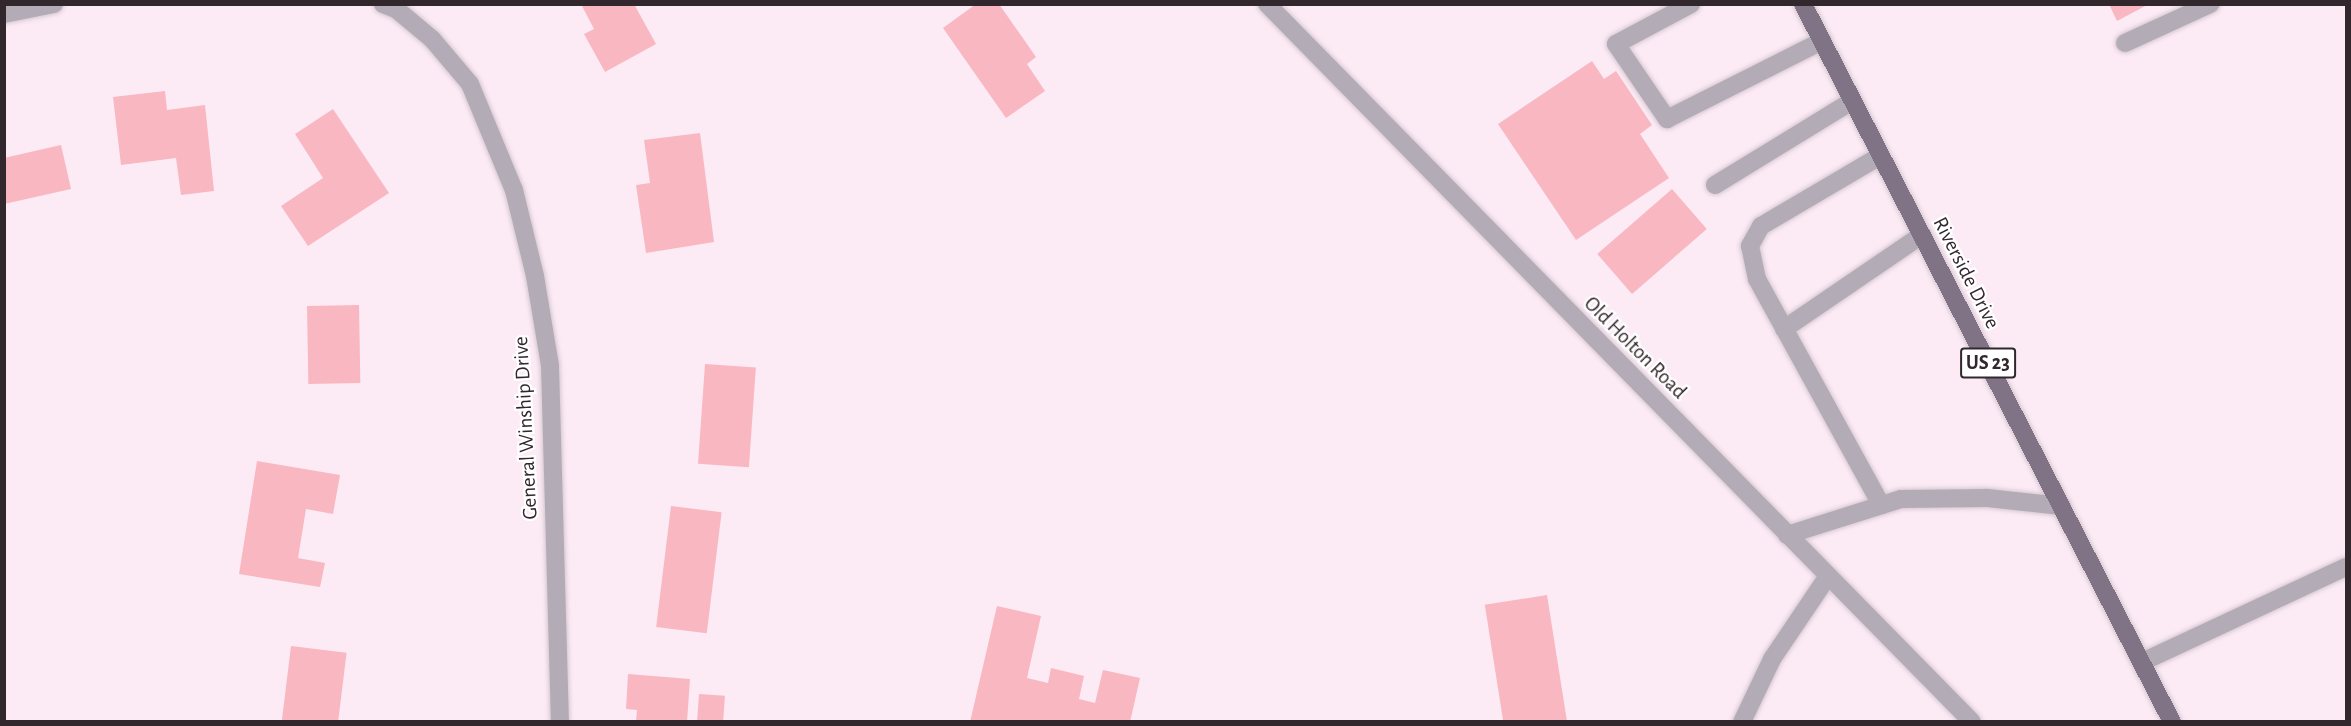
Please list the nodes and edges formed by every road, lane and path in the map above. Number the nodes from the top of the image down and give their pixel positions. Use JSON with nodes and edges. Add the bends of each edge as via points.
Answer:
{"nodes":[{"id":1,"x":54,"y":4,"type":"edge"},
{"id":2,"x":383,"y":4,"type":"edge"},
{"id":3,"x":1267,"y":4,"type":"edge"},
{"id":4,"x":1691,"y":4,"type":"edge"},
{"id":5,"x":1803,"y":4,"type":"edge"},
{"id":6,"x":2210,"y":4,"type":"edge"},
{"id":7,"x":4,"y":14,"type":"edge"},
{"id":8,"x":1822,"y":41,"type":"junction"},
{"id":9,"x":2124,"y":43,"type":"dead end"},
{"id":10,"x":1852,"y":101,"type":"junction"},
{"id":11,"x":1880,"y":156,"type":"junction"},
{"id":12,"x":1715,"y":185,"type":"dead end"},
{"id":13,"x":1922,"y":235,"type":"junction"},
{"id":14,"x":1784,"y":329,"type":"junction"},
{"id":15,"x":1881,"y":505,"type":"junction"},
{"id":16,"x":2061,"y":506,"type":"junction"},
{"id":17,"x":1787,"y":535,"type":"junction"},
{"id":18,"x":2346,"y":567,"type":"edge"},
{"id":19,"x":1828,"y":576,"type":"junction"},
{"id":20,"x":2142,"y":662,"type":"junction"},
{"id":21,"x":560,"y":722,"type":"edge"},
{"id":22,"x":1742,"y":722,"type":"edge"},
{"id":23,"x":1972,"y":722,"type":"edge"},
{"id":24,"x":2172,"y":722,"type":"edge"}],
"edges":[{"from":1,"to":7,"type":"street"},
{"from":2,"to":21,"type":"street","name":"General Winship Drive","via":[[396,9],[432,39],[470,84],[514,190],[535,276],[549,366]]},
{"from":3,"to":17,"type":"street","name":"Old Holton Road"},
{"from":4,"to":8,"type":"street","via":[[1616,44],[1667,119]]},
{"from":5,"to":8,"type":"main road","name":"Riverside Drive","number":"US 23"},
{"from":6,"to":9,"type":"street"},
{"from":8,"to":10,"type":"main road","name":"Riverside Drive","number":"US 23"},
{"from":10,"to":11,"type":"main road","name":"Riverside Drive","number":"US 23"},
{"from":10,"to":12,"type":"street"},
{"from":11,"to":13,"type":"main road","name":"Riverside Drive","number":"US 23"},
{"from":11,"to":14,"type":"street","via":[[1761,226],[1750,246],[1757,279]]},
{"from":13,"to":14,"type":"street"},
{"from":13,"to":16,"type":"main road","name":"Riverside Drive","number":"US 23"},
{"from":14,"to":15,"type":"street"},
{"from":15,"to":16,"type":"street","via":[[1901,499],[1987,498]]},
{"from":15,"to":17,"type":"street"},
{"from":16,"to":20,"type":"main road","name":"Riverside Drive","number":"US 23"},
{"from":17,"to":19,"type":"street","name":"Old Holton Road"},
{"from":18,"to":20,"type":"street"},
{"from":19,"to":22,"type":"street","via":[[1772,659]]},
{"from":19,"to":23,"type":"street","name":"Old Holton Road"},
{"from":20,"to":24,"type":"main road","name":"Riverside Drive","number":"US 23"}]}
